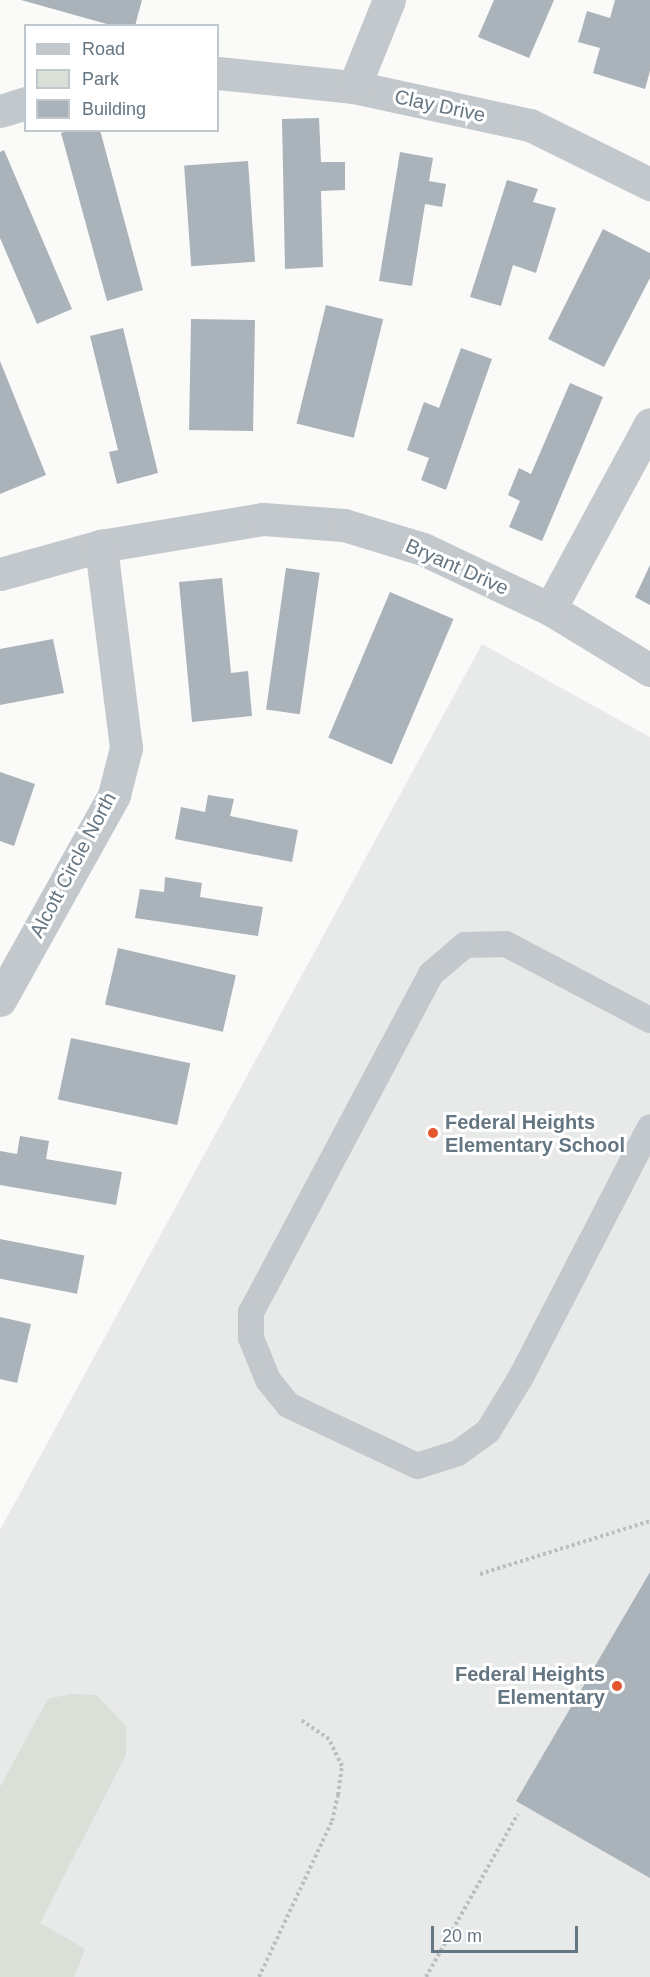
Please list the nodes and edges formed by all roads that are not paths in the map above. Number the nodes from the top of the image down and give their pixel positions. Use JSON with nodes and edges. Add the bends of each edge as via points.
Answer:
{"nodes":[{"id":1,"x":389,"y":0,"type":"edge"},
{"id":2,"x":219,"y":73,"type":"edge"},
{"id":3,"x":354,"y":87,"type":"junction"},
{"id":4,"x":24,"y":105,"type":"edge"},
{"id":5,"x":0,"y":111,"type":"edge"},
{"id":6,"x":650,"y":184,"type":"edge"},
{"id":7,"x":650,"y":424,"type":"edge"},
{"id":8,"x":101,"y":546,"type":"junction"},
{"id":9,"x":0,"y":574,"type":"edge"},
{"id":10,"x":550,"y":609,"type":"junction"},
{"id":11,"x":650,"y":670,"type":"edge"},
{"id":12,"x":0,"y":1000,"type":"edge"},
{"id":13,"x":650,"y":1020,"type":"edge"},
{"id":14,"x":650,"y":1127,"type":"edge"}],
"edges":[{"from":1,"to":3,"type":"street"},
{"from":2,"to":3,"type":"street","name":"Clay Drive"},
{"from":3,"to":6,"type":"street","name":"Clay Drive","via":[[530,125]]},
{"from":4,"to":5,"type":"street"},
{"from":7,"to":10,"type":"street"},
{"from":8,"to":9,"type":"street","name":"Bryant Drive"},
{"from":8,"to":10,"type":"street","name":"Bryant Drive","via":[[263,519],[344,525],[423,549]]},
{"from":8,"to":12,"type":"street","name":"Alcott Circle North","via":[[126,748],[114,795]]},
{"from":10,"to":11,"type":"street","name":"Bryant Drive"},
{"from":13,"to":14,"type":"lane","via":[[506,944],[465,945],[431,974],[251,1312],[251,1338],[268,1380],[288,1405],[417,1466],[458,1453],[488,1431],[521,1377]]}]}
